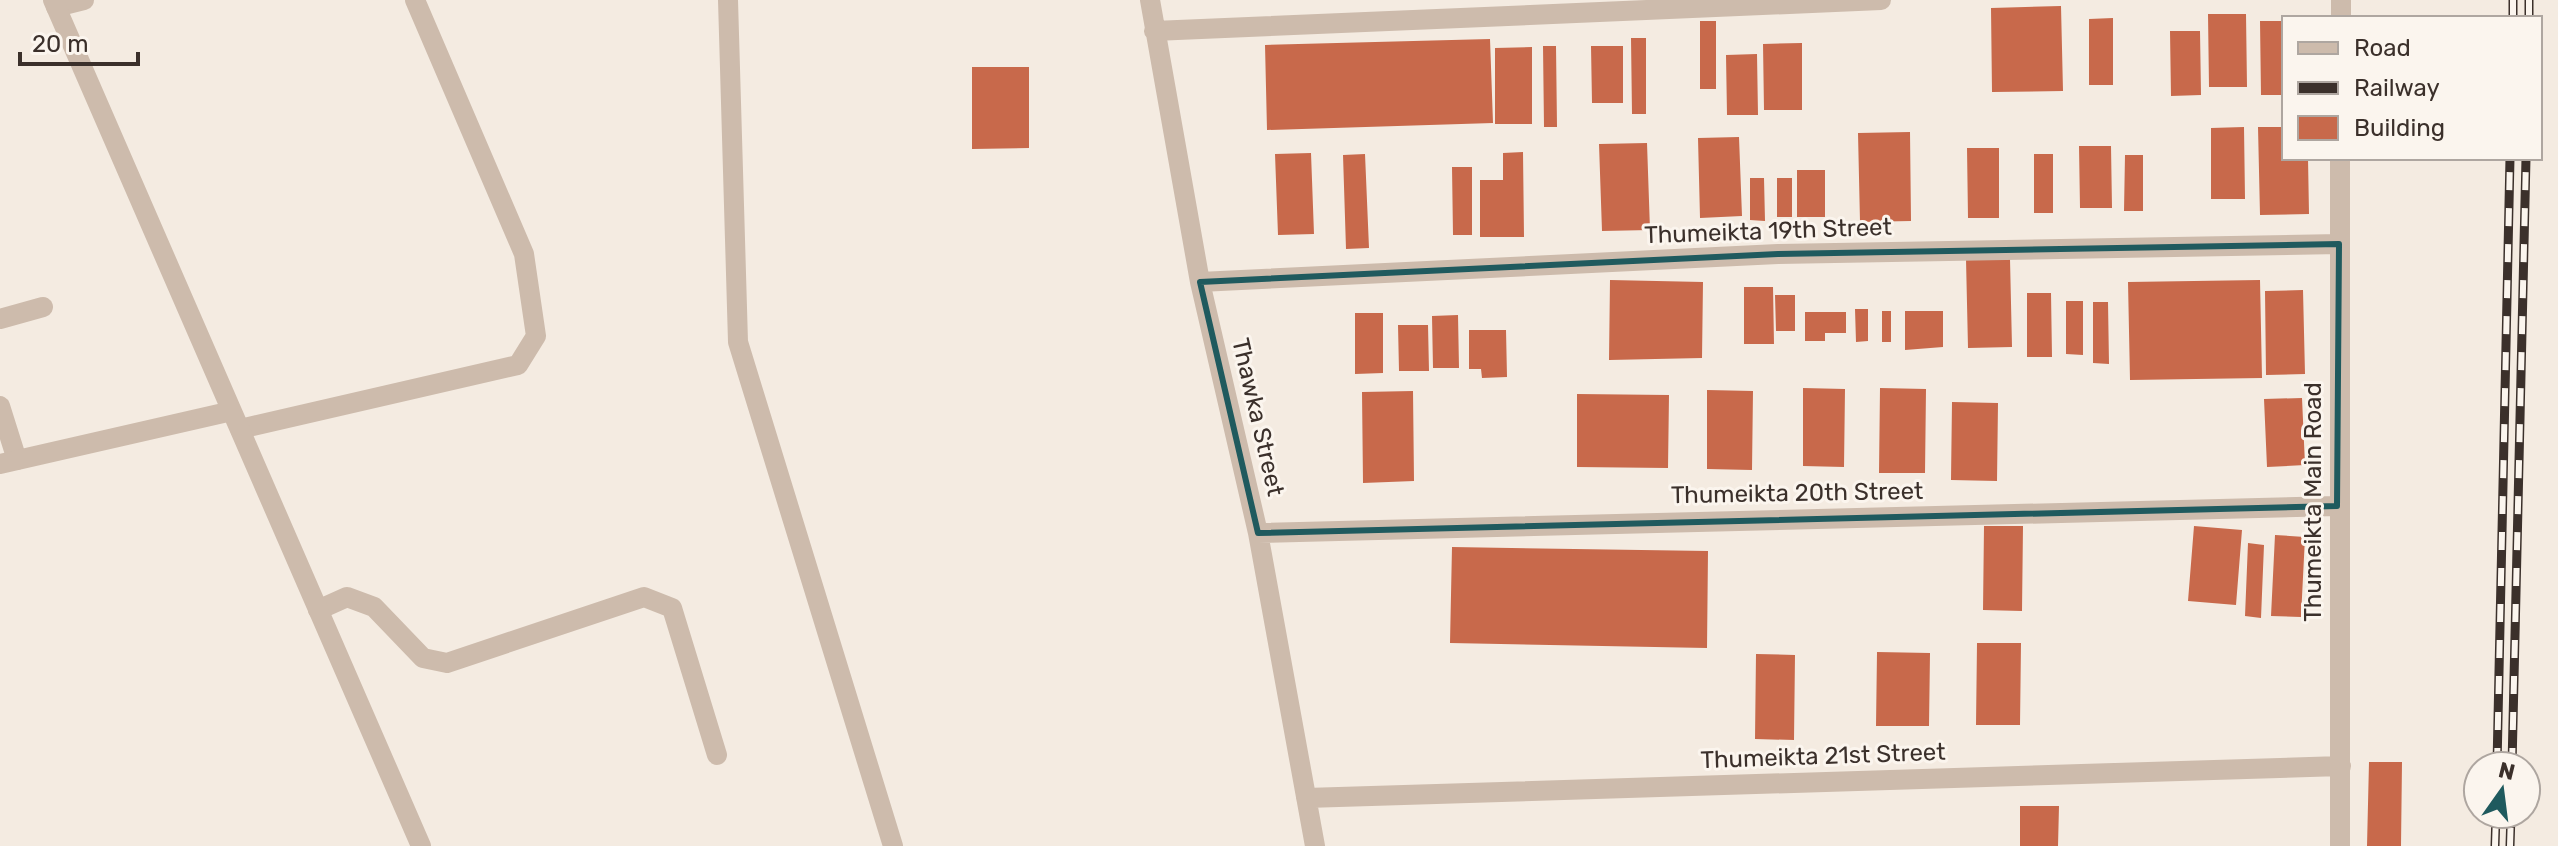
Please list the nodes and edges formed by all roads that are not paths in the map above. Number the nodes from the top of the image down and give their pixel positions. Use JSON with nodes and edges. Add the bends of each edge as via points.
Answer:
{"nodes":[{"id":1,"x":84,"y":0,"type":"edge"},
{"id":2,"x":415,"y":0,"type":"edge"},
{"id":3,"x":728,"y":0,"type":"edge"},
{"id":4,"x":1150,"y":0,"type":"edge"},
{"id":5,"x":1881,"y":0,"type":"edge"},
{"id":6,"x":54,"y":4,"type":"edge"},
{"id":7,"x":1468,"y":9,"type":"edge"},
{"id":8,"x":1154,"y":31,"type":"junction"},
{"id":9,"x":2340,"y":160,"type":"edge"},
{"id":10,"x":2339,"y":244,"type":"junction"},
{"id":11,"x":1200,"y":282,"type":"junction"},
{"id":12,"x":43,"y":307,"type":"dead end"},
{"id":13,"x":0,"y":319,"type":"edge"},
{"id":14,"x":0,"y":406,"type":"edge"},
{"id":15,"x":236,"y":420,"type":"junction"},
{"id":16,"x":9,"y":462,"type":"edge"},
{"id":17,"x":2337,"y":506,"type":"junction"},
{"id":18,"x":1258,"y":533,"type":"junction"},
{"id":19,"x":318,"y":610,"type":"junction"},
{"id":20,"x":717,"y":755,"type":"dead end"},
{"id":21,"x":2341,"y":766,"type":"junction"},
{"id":22,"x":1306,"y":798,"type":"junction"},
{"id":23,"x":421,"y":846,"type":"edge"},
{"id":24,"x":893,"y":846,"type":"edge"},
{"id":25,"x":1315,"y":846,"type":"edge"},
{"id":26,"x":2340,"y":846,"type":"edge"}],
"edges":[{"from":1,"to":6,"type":"street"},
{"from":2,"to":15,"type":"street","via":[[524,254],[536,336],[518,365]]},
{"from":3,"to":24,"type":"street","via":[[738,342]]},
{"from":4,"to":8,"type":"street","name":"Thawka Street"},
{"from":5,"to":7,"type":"street"},
{"from":6,"to":15,"type":"street"},
{"from":7,"to":8,"type":"street"},
{"from":8,"to":11,"type":"street","name":"Thawka Street"},
{"from":9,"to":10,"type":"street","name":"Thumeikta Main Road"},
{"from":10,"to":11,"type":"street","name":"Thumeikta 19th Street","via":[[1778,254]]},
{"from":10,"to":17,"type":"street","name":"Thumeikta Main Road"},
{"from":11,"to":18,"type":"street","name":"Thawka Street"},
{"from":12,"to":13,"type":"street"},
{"from":14,"to":16,"type":"street"},
{"from":15,"to":16,"type":"street"},
{"from":15,"to":19,"type":"street"},
{"from":17,"to":18,"type":"street","name":"Thumeikta 20th Street"},
{"from":17,"to":21,"type":"street","name":"Thumeikta Main Road"},
{"from":18,"to":22,"type":"street","name":"Thawka Street"},
{"from":19,"to":20,"type":"street","via":[[347,597],[374,607],[423,658],[447,663],[644,597],[672,608]]},
{"from":19,"to":23,"type":"street"},
{"from":21,"to":22,"type":"street","name":"Thumeikta 21st Street"},
{"from":21,"to":26,"type":"street","name":"Thumeikta Main Road"},
{"from":22,"to":25,"type":"street","name":"Thawka Street"}]}
